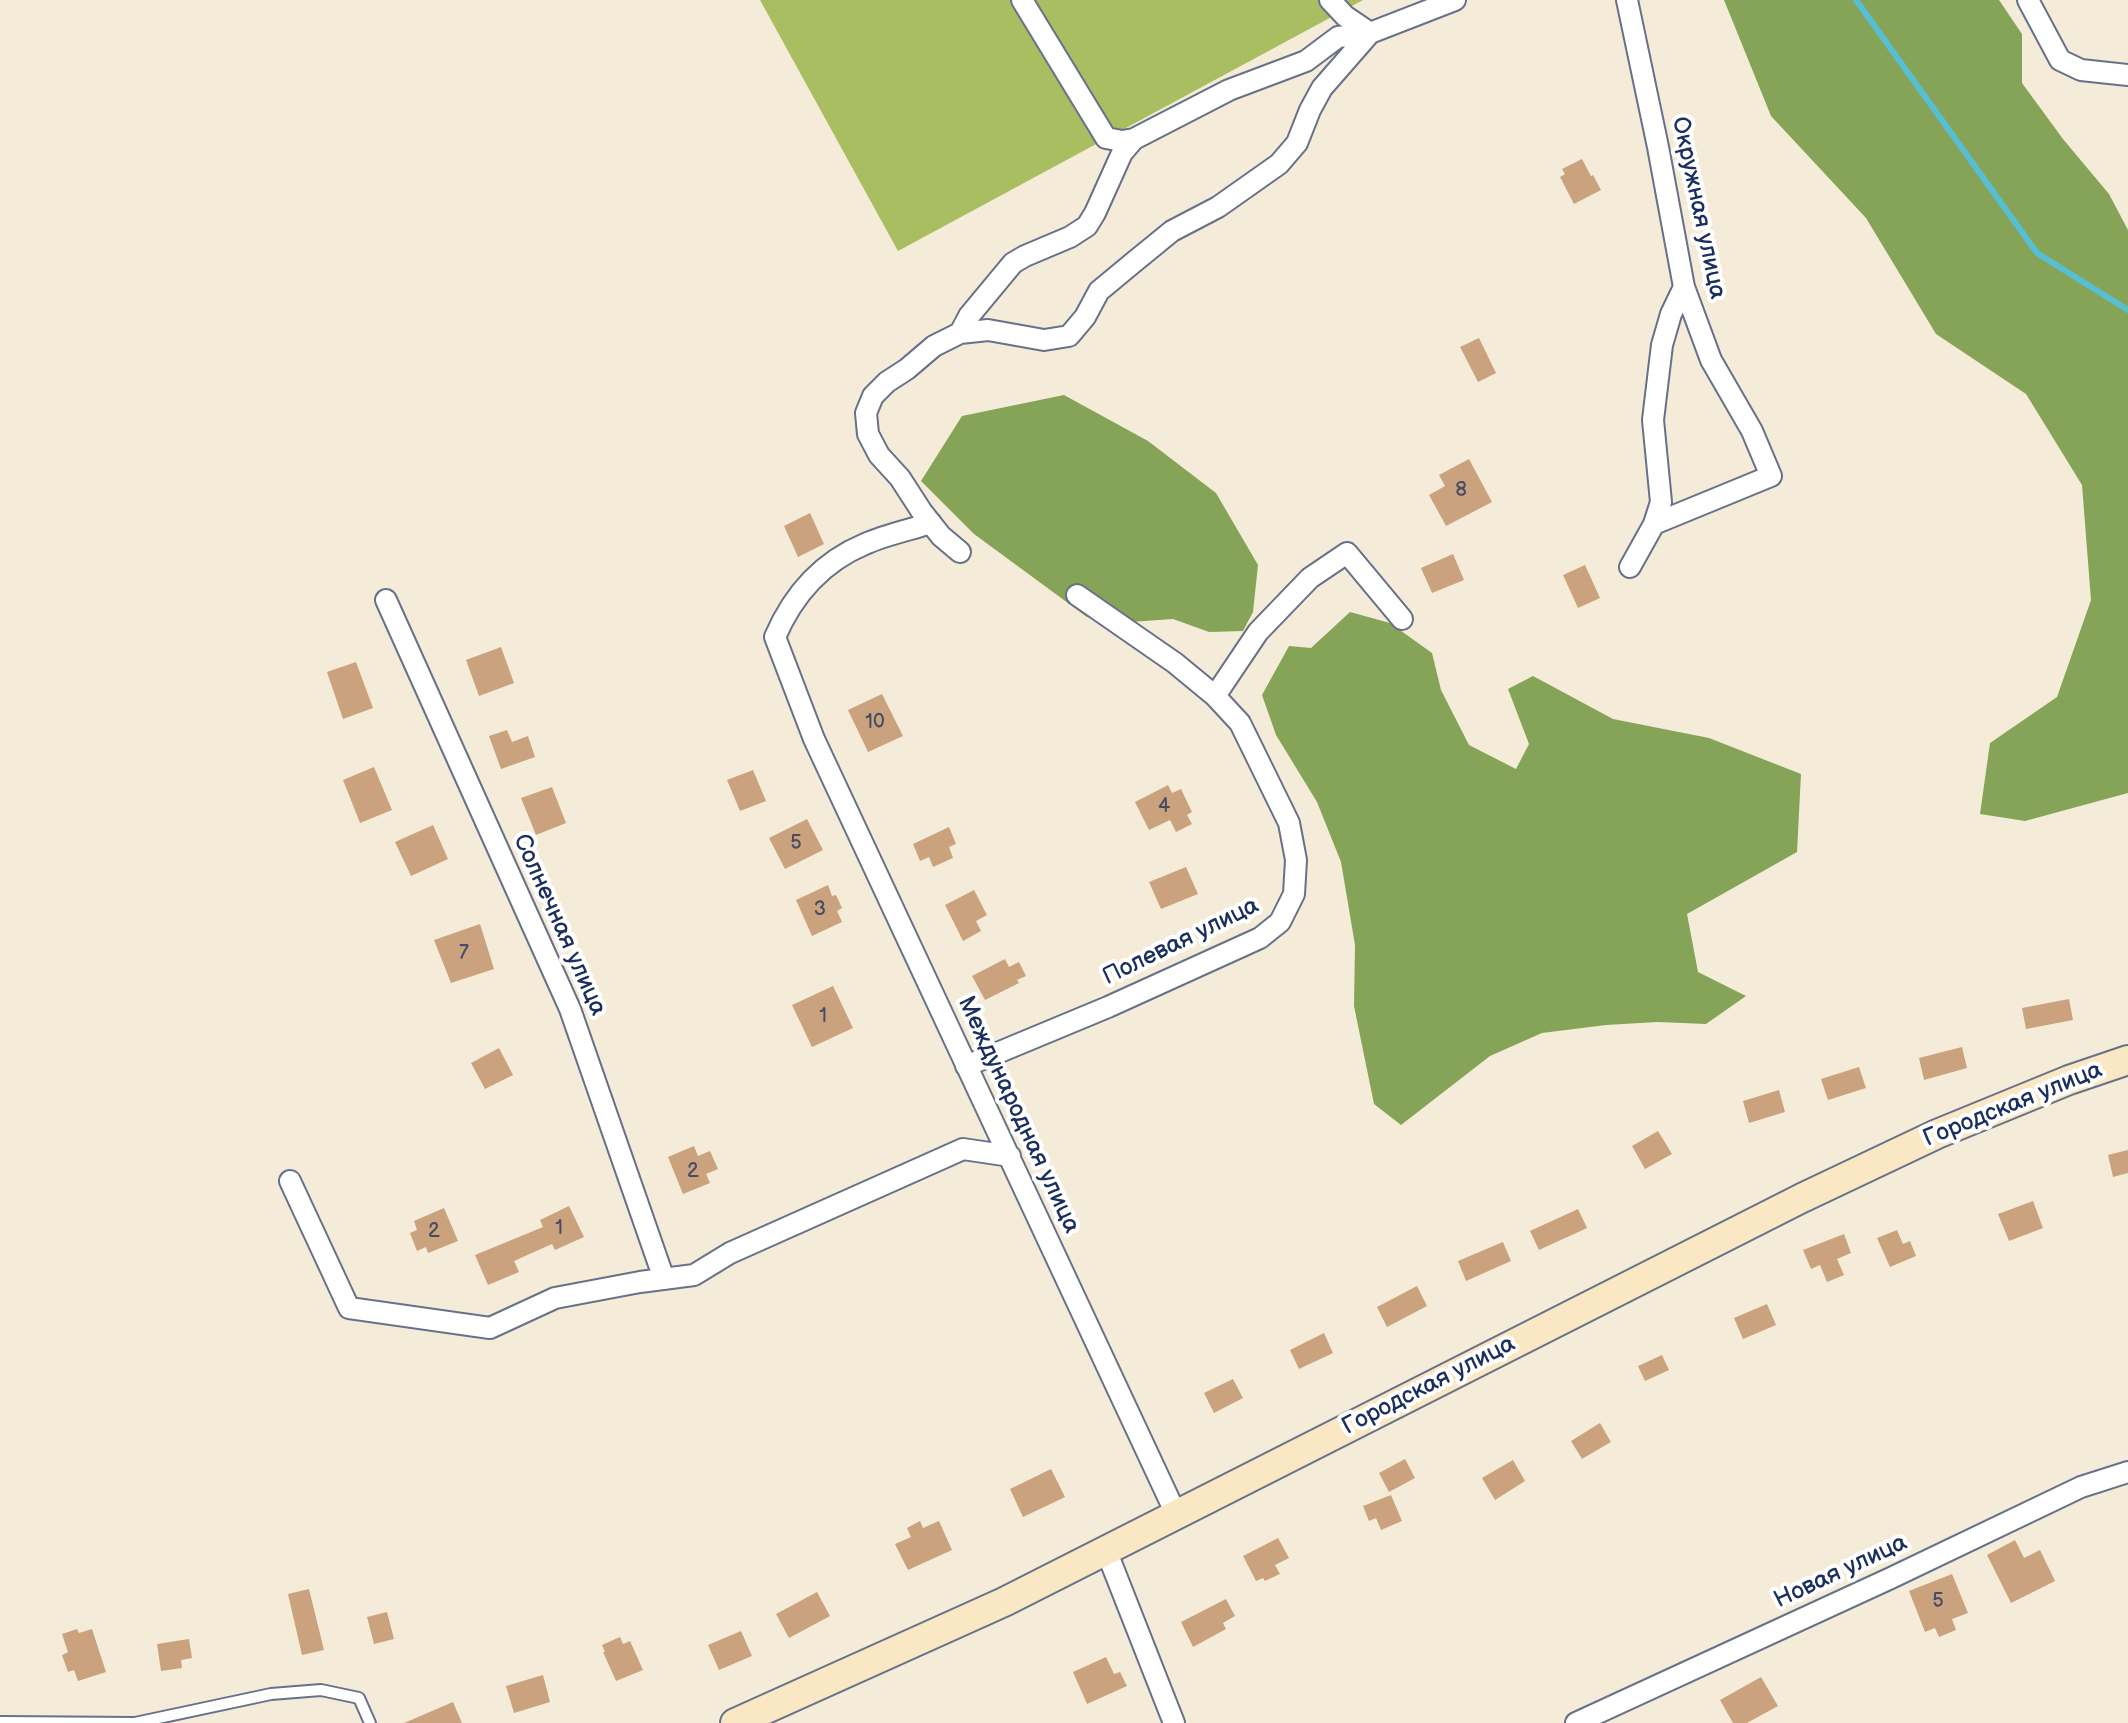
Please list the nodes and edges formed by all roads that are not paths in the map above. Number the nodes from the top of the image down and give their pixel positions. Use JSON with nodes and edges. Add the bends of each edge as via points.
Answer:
{"nodes":[{"id":1,"x":1022,"y":0,"type":"edge"},
{"id":2,"x":1330,"y":0,"type":"edge"},
{"id":3,"x":1455,"y":0,"type":"edge"},
{"id":4,"x":1627,"y":0,"type":"edge"},
{"id":5,"x":2028,"y":0,"type":"edge"},
{"id":6,"x":1370,"y":33,"type":"junction"},
{"id":7,"x":2128,"y":75,"type":"edge"},
{"id":8,"x":1134,"y":139,"type":"junction"},
{"id":9,"x":1684,"y":287,"type":"junction"},
{"id":10,"x":960,"y":333,"type":"junction"},
{"id":11,"x":931,"y":523,"type":"junction"},
{"id":12,"x":1654,"y":524,"type":"junction"},
{"id":13,"x":960,"y":552,"type":"dead end"},
{"id":14,"x":1630,"y":567,"type":"dead end"},
{"id":15,"x":1077,"y":595,"type":"dead end"},
{"id":16,"x":386,"y":600,"type":"dead end"},
{"id":17,"x":1402,"y":619,"type":"dead end"},
{"id":18,"x":1215,"y":696,"type":"junction"},
{"id":19,"x":2128,"y":1060,"type":"edge"},
{"id":20,"x":966,"y":1066,"type":"junction"},
{"id":21,"x":1010,"y":1156,"type":"junction"},
{"id":22,"x":290,"y":1181,"type":"dead end"},
{"id":23,"x":664,"y":1279,"type":"junction"},
{"id":24,"x":2128,"y":1472,"type":"edge"},
{"id":25,"x":1176,"y":1514,"type":"junction"},
{"id":26,"x":1106,"y":1550,"type":"junction"},
{"id":27,"x":0,"y":1722,"type":"edge"},
{"id":28,"x":370,"y":1723,"type":"edge"},
{"id":29,"x":735,"y":1723,"type":"edge"},
{"id":30,"x":1174,"y":1723,"type":"edge"},
{"id":31,"x":1576,"y":1723,"type":"edge"}],
"edges":[{"from":1,"to":8,"type":"street","via":[[1106,138]]},
{"from":2,"to":6,"type":"street"},
{"from":3,"to":6,"type":"street"},
{"from":4,"to":9,"type":"street","name":"Окружная улица"},
{"from":5,"to":7,"type":"street","via":[[2060,60],[2081,70]]},
{"from":6,"to":8,"type":"street","via":[[1338,37],[1306,61],[1229,90]]},
{"from":6,"to":10,"type":"street","via":[[1322,88],[1297,143],[1279,164],[1218,207],[1172,231],[1134,262],[1099,291],[1069,336],[1044,340],[988,330]]},
{"from":8,"to":10,"type":"street","via":[[1087,226],[1013,263]]},
{"from":9,"to":12,"type":"street","via":[[1662,345],[1653,420],[1661,502]]},
{"from":9,"to":12,"type":"street","name":"Окружная улица","via":[[1711,360],[1771,476]]},
{"from":10,"to":11,"type":"street","via":[[887,382],[866,413],[868,434],[879,455]]},
{"from":11,"to":13,"type":"street"},
{"from":11,"to":20,"type":"street","name":"Международная улица","via":[[867,543],[818,572],[775,637],[814,739]]},
{"from":12,"to":14,"type":"street"},
{"from":15,"to":18,"type":"street","name":"Полевая улица"},
{"from":16,"to":23,"type":"street","name":"Солнечная улица","via":[[570,1009]]},
{"from":17,"to":18,"type":"street","via":[[1347,553],[1310,578],[1258,632]]},
{"from":18,"to":20,"type":"street","name":"Полевая улица","via":[[1240,723],[1289,823],[1296,860],[1294,894],[1280,922],[1260,938]]},
{"from":19,"to":25,"type":"main road","name":"Городская улица","via":[[1924,1140]]},
{"from":20,"to":21,"type":"street","name":"Международная улица"},
{"from":21,"to":23,"type":"street","via":[[963,1149],[730,1253],[694,1275]]},
{"from":21,"to":25,"type":"street","name":"Международная улица"},
{"from":22,"to":23,"type":"street","via":[[349,1308],[490,1328],[555,1298]]},
{"from":24,"to":31,"type":"street","name":"Новая улица","via":[[2081,1487]]},
{"from":25,"to":26,"type":"main road","name":"Городская улица"},
{"from":26,"to":29,"type":"main road","name":"Городская улица","via":[[1004,1602]]},
{"from":26,"to":30,"type":"street"},
{"from":27,"to":28,"type":"lane","via":[[135,1723],[271,1694],[321,1690],[359,1698]]}]}
